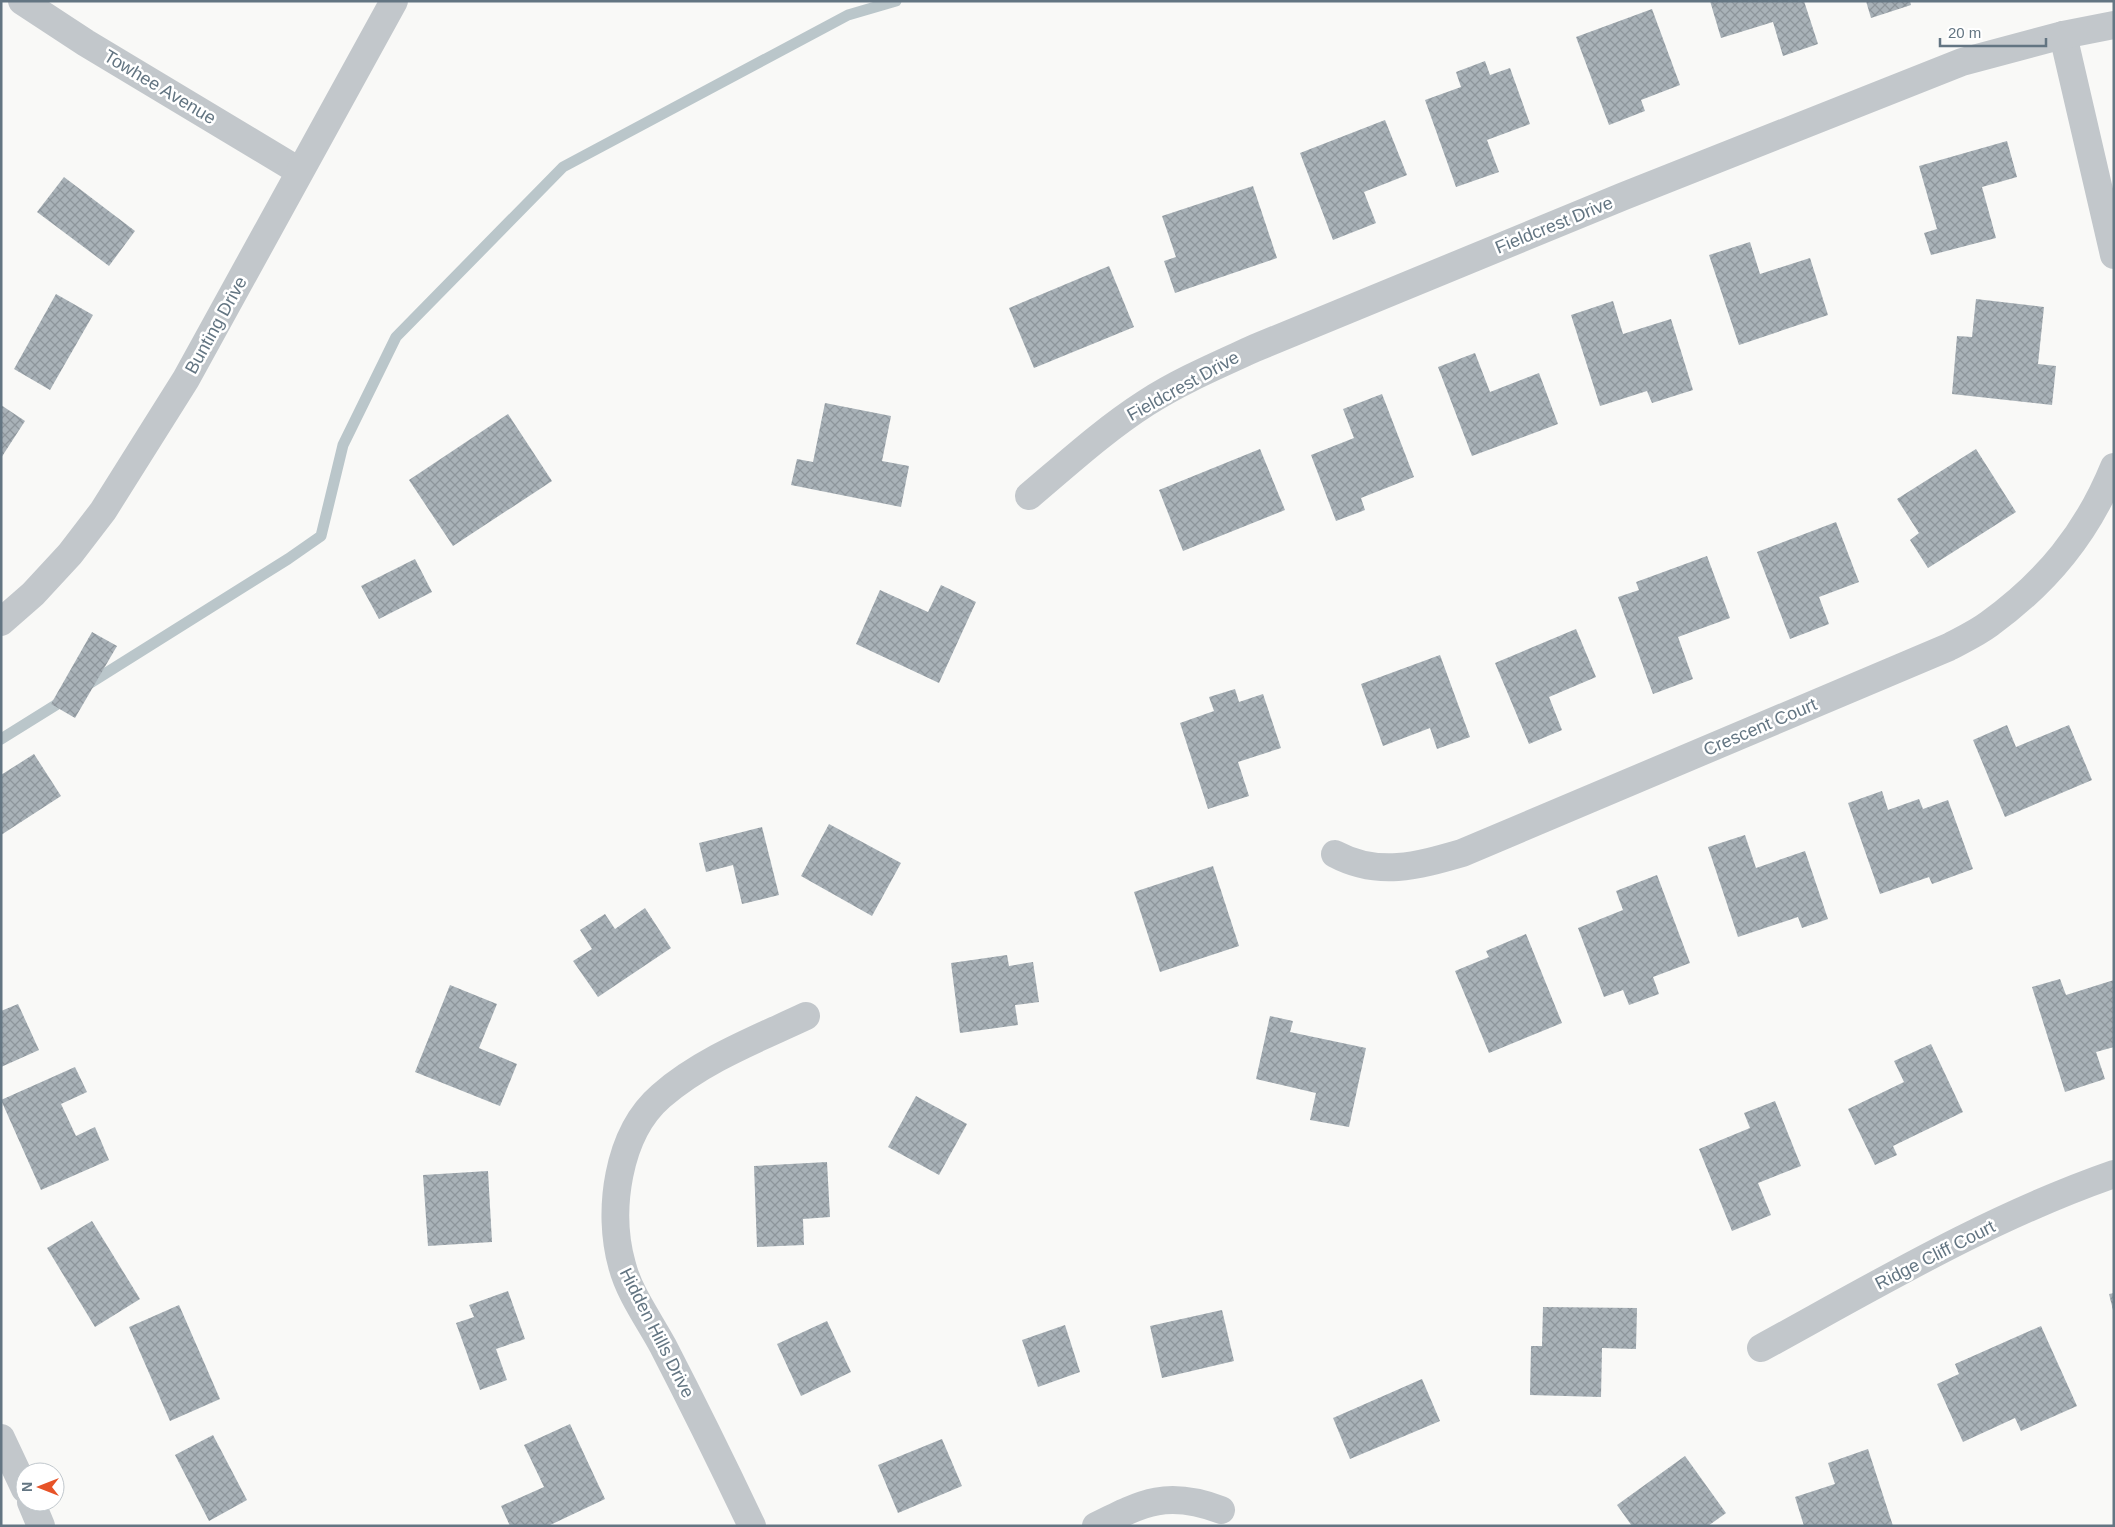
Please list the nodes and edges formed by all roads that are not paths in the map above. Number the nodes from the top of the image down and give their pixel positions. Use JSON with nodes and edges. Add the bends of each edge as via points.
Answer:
{"nodes":[{"id":1,"x":22,"y":1,"type":"edge"},
{"id":2,"x":394,"y":1,"type":"edge"},
{"id":3,"x":2114,"y":24,"type":"edge"},
{"id":4,"x":2063,"y":35,"type":"junction"},
{"id":5,"x":299,"y":171,"type":"junction"},
{"id":6,"x":2114,"y":255,"type":"edge"},
{"id":7,"x":2114,"y":467,"type":"edge"},
{"id":8,"x":1029,"y":496,"type":"dead end"},
{"id":9,"x":1,"y":622,"type":"edge"},
{"id":10,"x":1334,"y":854,"type":"dead end"},
{"id":11,"x":806,"y":1016,"type":"dead end"},
{"id":12,"x":2114,"y":1174,"type":"edge"},
{"id":13,"x":1762,"y":1348,"type":"dead end"},
{"id":14,"x":1,"y":1438,"type":"edge"},
{"id":15,"x":15,"y":1468,"type":"edge"},
{"id":16,"x":1221,"y":1510,"type":"dead end"},
{"id":17,"x":35,"y":1512,"type":"edge"},
{"id":18,"x":41,"y":1526,"type":"edge"},
{"id":19,"x":752,"y":1526,"type":"edge"},
{"id":20,"x":1096,"y":1526,"type":"edge"}],
"edges":[{"from":1,"to":5,"type":"street","name":"Towhee Avenue"},
{"from":2,"to":5,"type":"street","name":"Bunting Drive"},
{"from":3,"to":4,"type":"street","name":"Fieldcrest Drive"},
{"from":4,"to":6,"type":"street"},
{"from":4,"to":8,"type":"street","name":"Fieldcrest Drive","via":[[1952,66],[1615,199],[1200,373],[1147,402],[1114,425]]},
{"from":5,"to":9,"type":"street","name":"Bunting Drive","via":[[186,379],[103,511],[70,554],[33,594]]},
{"from":7,"to":10,"type":"street","name":"Crescent Court","via":[[2079,535],[2052,569],[1994,620],[1949,647],[1462,853],[1429,863],[1372,868],[1351,863]]},
{"from":11,"to":19,"type":"street","name":"Hidden Hills Drive","via":[[726,1054],[686,1077],[660,1097],[631,1135],[622,1157],[615,1213],[620,1258],[629,1283]]},
{"from":12,"to":13,"type":"street","name":"Ridge Cliff Court","via":[[2006,1218],[1925,1258]]},
{"from":14,"to":15,"type":"street"},
{"from":16,"to":20,"type":"street","via":[[1180,1499],[1156,1500]]},
{"from":17,"to":18,"type":"street"}]}
